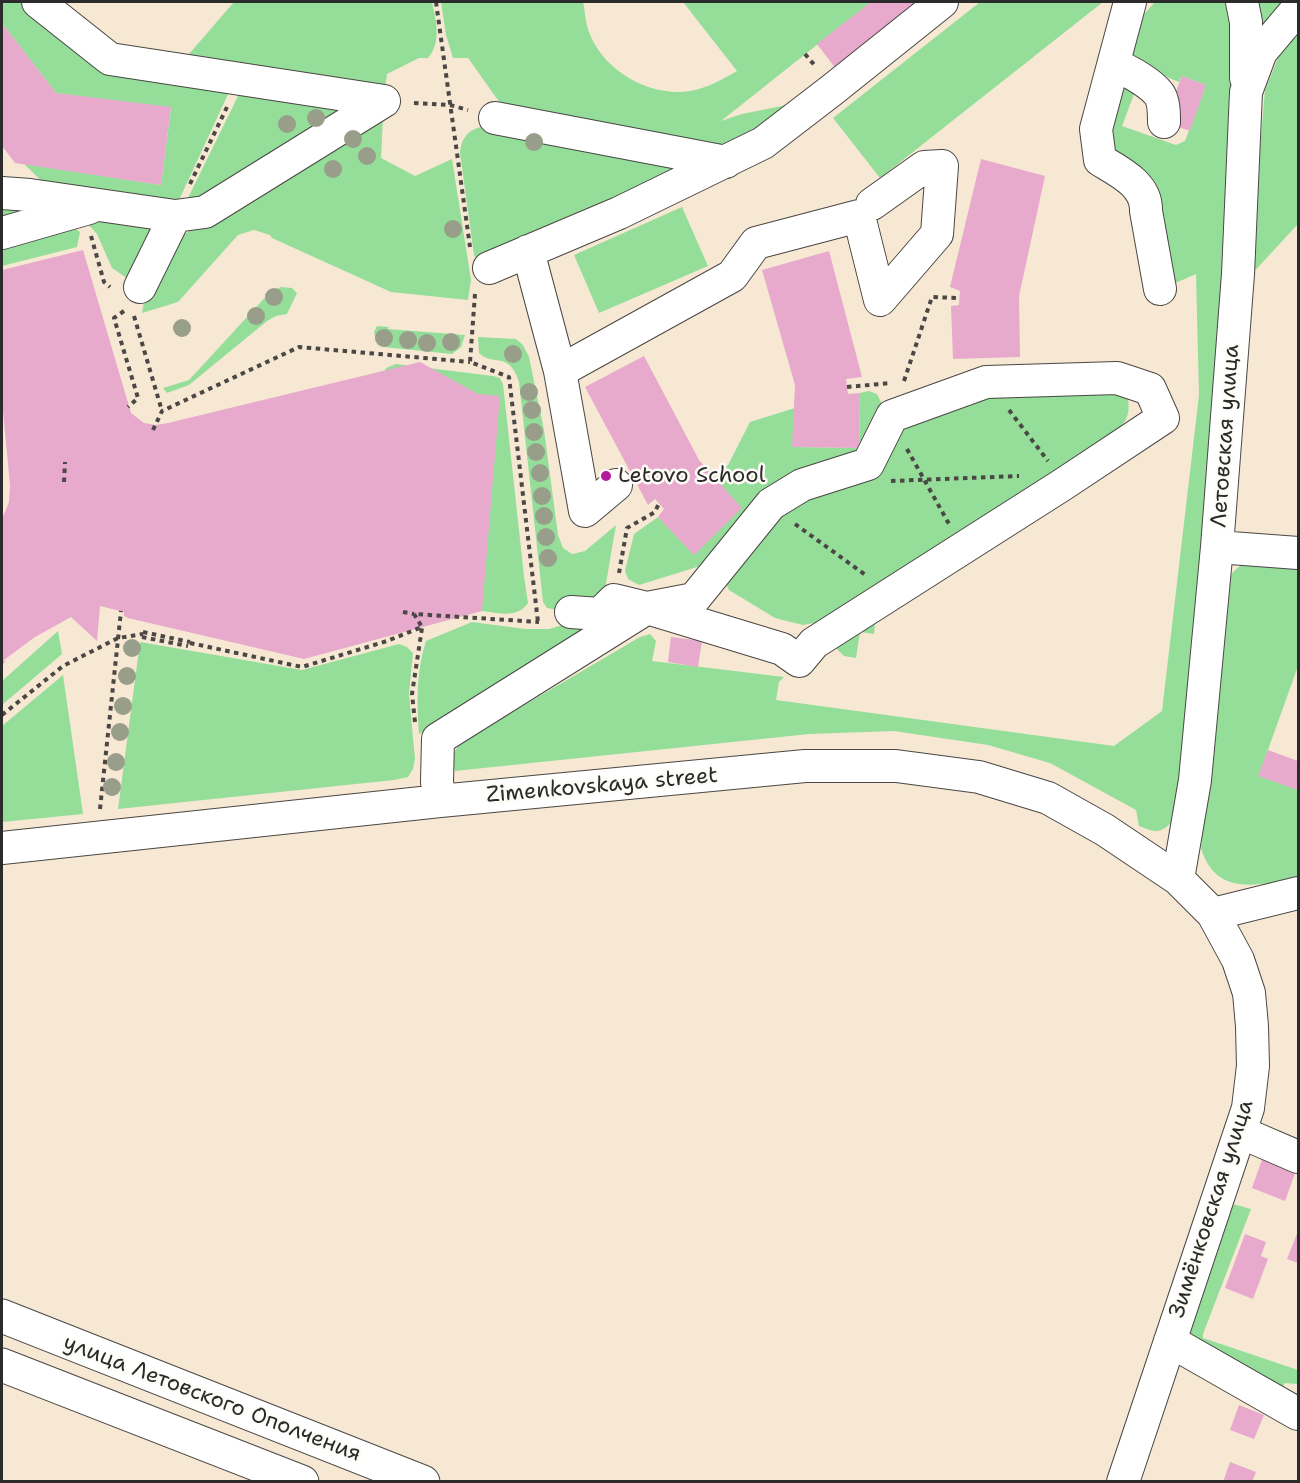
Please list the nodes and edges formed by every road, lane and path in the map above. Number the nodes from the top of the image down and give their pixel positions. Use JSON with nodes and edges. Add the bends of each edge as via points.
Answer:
{"nodes":[{"id":1,"x":436,"y":2,"type":"edge"},
{"id":2,"x":942,"y":2,"type":"edge"},
{"id":3,"x":1130,"y":2,"type":"edge"},
{"id":4,"x":1242,"y":2,"type":"edge"},
{"id":5,"x":42,"y":3,"type":"edge"},
{"id":6,"x":1299,"y":8,"type":"edge"},
{"id":7,"x":1114,"y":64,"type":"junction"},
{"id":8,"x":241,"y":79,"type":"junction"},
{"id":9,"x":1246,"y":92,"type":"junction"},
{"id":10,"x":384,"y":101,"type":"junction"},
{"id":11,"x":450,"y":105,"type":"junction"},
{"id":12,"x":495,"y":118,"type":"joint"},
{"id":13,"x":1164,"y":122,"type":"dead end"},
{"id":14,"x":726,"y":162,"type":"junction"},
{"id":15,"x":2,"y":193,"type":"edge"},
{"id":16,"x":872,"y":204,"type":"dead end"},
{"id":17,"x":99,"y":205,"type":"junction"},
{"id":18,"x":66,"y":215,"type":"junction"},
{"id":19,"x":175,"y":216,"type":"junction"},
{"id":20,"x":2,"y":233,"type":"edge"},
{"id":21,"x":528,"y":250,"type":"junction"},
{"id":22,"x":478,"y":271,"type":"junction"},
{"id":23,"x":1160,"y":289,"type":"dead end"},
{"id":24,"x":959,"y":297,"type":"dead end"},
{"id":25,"x":131,"y":300,"type":"junction"},
{"id":26,"x":470,"y":362,"type":"junction"},
{"id":27,"x":560,"y":371,"type":"junction"},
{"id":28,"x":847,"y":387,"type":"dead end"},
{"id":29,"x":128,"y":407,"type":"dead end"},
{"id":30,"x":1008,"y":409,"type":"dead end"},
{"id":31,"x":162,"y":411,"type":"junction"},
{"id":32,"x":892,"y":416,"type":"junction"},
{"id":33,"x":153,"y":430,"type":"dead end"},
{"id":34,"x":907,"y":448,"type":"dead end"},
{"id":35,"x":66,"y":462,"type":"dead end"},
{"id":36,"x":1051,"y":465,"type":"dead end"},
{"id":37,"x":1025,"y":475,"type":"dead end"},
{"id":38,"x":924,"y":480,"type":"junction"},
{"id":39,"x":890,"y":481,"type":"dead end"},
{"id":40,"x":64,"y":482,"type":"dead end"},
{"id":41,"x":616,"y":485,"type":"dead end"},
{"id":42,"x":660,"y":503,"type":"dead end"},
{"id":43,"x":794,"y":523,"type":"dead end"},
{"id":44,"x":951,"y":528,"type":"dead end"},
{"id":45,"x":1217,"y":547,"type":"junction"},
{"id":46,"x":1299,"y":553,"type":"edge"},
{"id":47,"x":871,"y":579,"type":"dead end"},
{"id":48,"x":614,"y":600,"type":"junction"},
{"id":49,"x":647,"y":608,"type":"junction"},
{"id":50,"x":121,"y":611,"type":"dead end"},
{"id":51,"x":402,"y":612,"type":"dead end"},
{"id":52,"x":571,"y":612,"type":"joint"},
{"id":53,"x":414,"y":614,"type":"junction"},
{"id":54,"x":538,"y":622,"type":"junction"},
{"id":55,"x":422,"y":627,"type":"junction"},
{"id":56,"x":117,"y":638,"type":"junction"},
{"id":57,"x":2,"y":715,"type":"edge"},
{"id":58,"x":415,"y":724,"type":"dead end"},
{"id":59,"x":440,"y":801,"type":"junction"},
{"id":60,"x":100,"y":815,"type":"dead end"},
{"id":61,"x":2,"y":848,"type":"edge"},
{"id":62,"x":1178,"y":879,"type":"junction"},
{"id":63,"x":1299,"y":893,"type":"edge"},
{"id":64,"x":1214,"y":914,"type":"junction"},
{"id":65,"x":1240,"y":1132,"type":"junction"},
{"id":66,"x":1299,"y":1157,"type":"edge"},
{"id":67,"x":2,"y":1316,"type":"edge"},
{"id":68,"x":1170,"y":1341,"type":"junction"},
{"id":69,"x":2,"y":1365,"type":"edge"},
{"id":70,"x":1299,"y":1414,"type":"edge"},
{"id":71,"x":302,"y":1482,"type":"edge"},
{"id":72,"x":423,"y":1482,"type":"edge"},
{"id":73,"x":1123,"y":1482,"type":"edge"}],
"edges":[{"from":1,"to":11,"type":"path"},
{"from":2,"to":14,"type":"street","via":[[886,61],[832,90],[763,143]]},
{"from":3,"to":7,"type":"street"},
{"from":4,"to":9,"type":"street","via":[[1246,22]]},
{"from":5,"to":8,"type":"street","via":[[110,59]]},
{"from":6,"to":9,"type":"street","name":"Летовская улица","via":[[1261,52]]},
{"from":7,"to":13,"type":"street","via":[[1136,75],[1159,94]]},
{"from":7,"to":23,"type":"street","via":[[1096,129],[1100,160],[1132,180],[1146,200]]},
{"from":8,"to":10,"type":"street"},
{"from":8,"to":19,"type":"path"},
{"from":9,"to":45,"type":"street","name":"Летовская улица","via":[[1238,274]]},
{"from":10,"to":11,"type":"path"},
{"from":10,"to":19,"type":"street","via":[[205,212]]},
{"from":11,"to":12,"type":"path"},
{"from":11,"to":22,"type":"path"},
{"from":12,"to":14,"type":"street"},
{"from":14,"to":21,"type":"street","via":[[623,222]]},
{"from":15,"to":17,"type":"street"},
{"from":16,"to":27,"type":"street","via":[[924,167],[942,166],[937,234],[880,300],[859,216],[756,243],[732,276]]},
{"from":17,"to":18,"type":"street"},
{"from":17,"to":19,"type":"street"},
{"from":18,"to":20,"type":"street"},
{"from":18,"to":25,"type":"path","via":[[92,237],[104,282]]},
{"from":19,"to":25,"type":"street"},
{"from":21,"to":22,"type":"street"},
{"from":21,"to":27,"type":"street"},
{"from":22,"to":26,"type":"path"},
{"from":24,"to":32,"type":"path","via":[[932,297]]},
{"from":25,"to":29,"type":"path","via":[[114,318],[138,398]]},
{"from":25,"to":31,"type":"path"},
{"from":26,"to":31,"type":"path","via":[[299,347]]},
{"from":26,"to":54,"type":"path","via":[[509,377]]},
{"from":27,"to":41,"type":"street","via":[[585,511]]},
{"from":28,"to":32,"type":"path","via":[[891,383]]},
{"from":30,"to":36,"type":"path"},
{"from":31,"to":33,"type":"path"},
{"from":32,"to":49,"type":"street","via":[[868,464],[802,485],[771,504],[694,599]]},
{"from":32,"to":49,"type":"street","via":[[986,382],[1118,378],[1150,388],[1163,418],[814,643],[800,661],[782,649]]},
{"from":34,"to":38,"type":"path"},
{"from":35,"to":40,"type":"path"},
{"from":37,"to":38,"type":"path"},
{"from":38,"to":39,"type":"path"},
{"from":38,"to":44,"type":"path"},
{"from":42,"to":48,"type":"path","via":[[655,512],[627,528]]},
{"from":43,"to":47,"type":"path"},
{"from":45,"to":46,"type":"street"},
{"from":45,"to":62,"type":"street","name":"Летовская улица","via":[[1195,780]]},
{"from":48,"to":49,"type":"street"},
{"from":48,"to":52,"type":"street","via":[[600,614]]},
{"from":49,"to":59,"type":"street","via":[[438,739]]},
{"from":50,"to":56,"type":"path"},
{"from":51,"to":53,"type":"path"},
{"from":52,"to":54,"type":"path"},
{"from":53,"to":54,"type":"path"},
{"from":53,"to":55,"type":"path"},
{"from":55,"to":56,"type":"path","via":[[302,667],[142,634]]},
{"from":55,"to":58,"type":"path","via":[[412,694]]},
{"from":56,"to":57,"type":"path","via":[[63,666]]},
{"from":56,"to":60,"type":"path"},
{"from":59,"to":61,"type":"street","name":"Zimenkovskaya street"},
{"from":59,"to":62,"type":"street","name":"Zimenkovskaya street","via":[[805,766],[896,766],[979,777],[1048,798]]},
{"from":62,"to":64,"type":"street","name":"Зимёнковская улица"},
{"from":63,"to":64,"type":"street"},
{"from":64,"to":65,"type":"street","name":"Зимёнковская улица","via":[[1238,960],[1249,993],[1253,1066],[1248,1108]]},
{"from":65,"to":66,"type":"street"},
{"from":65,"to":68,"type":"street","name":"Зимёнковская улица"},
{"from":67,"to":72,"type":"main road","name":"улица Летовского Ополчения"},
{"from":68,"to":70,"type":"street"},
{"from":68,"to":73,"type":"street","name":"Зимёнковская улица"},
{"from":69,"to":71,"type":"main road","name":"улица Летовского Ополчения"}]}
